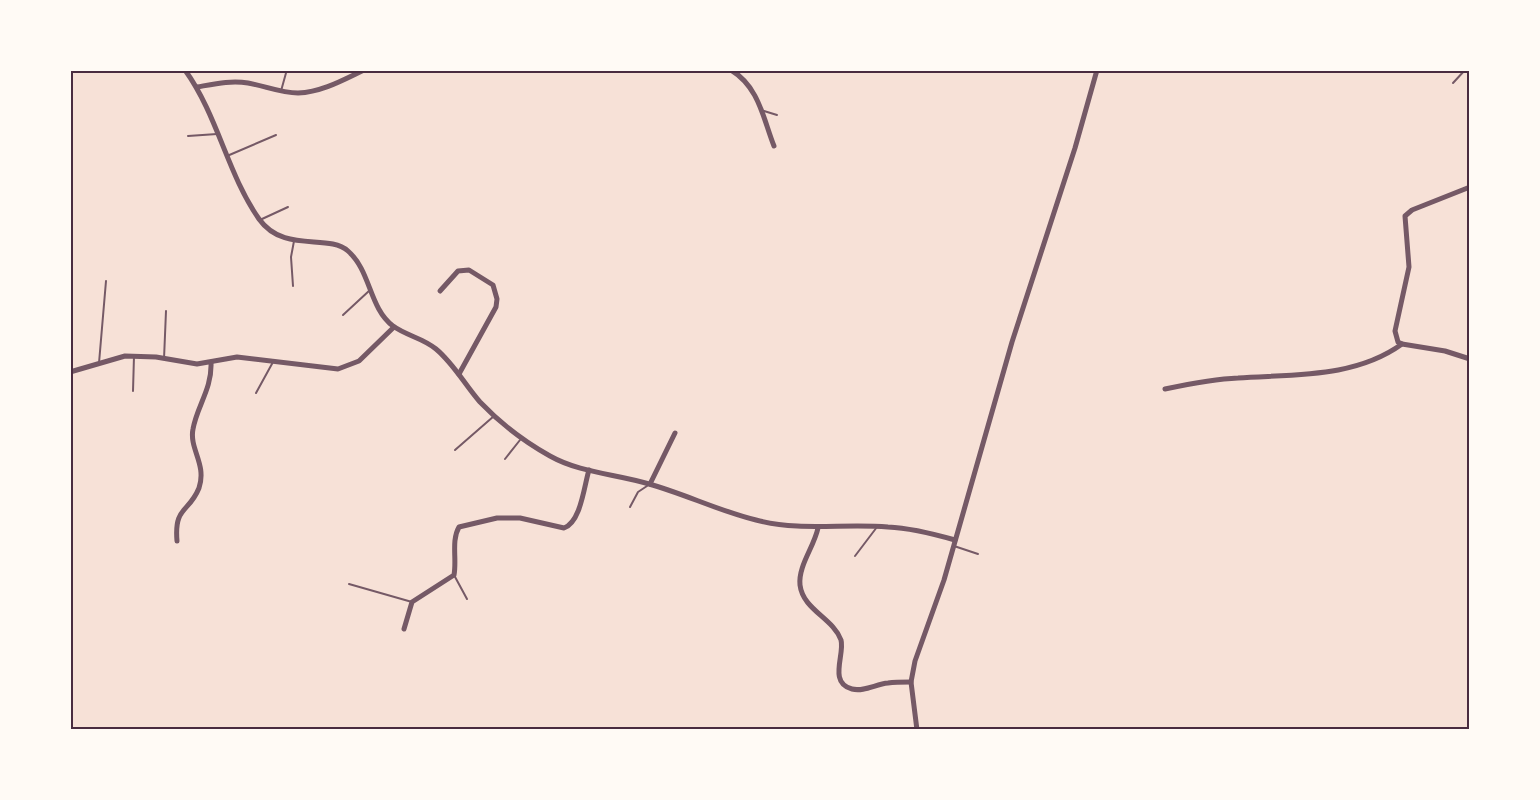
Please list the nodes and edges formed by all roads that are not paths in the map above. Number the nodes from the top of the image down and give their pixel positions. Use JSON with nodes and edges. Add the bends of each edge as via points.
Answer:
{"nodes":[{"id":1,"x":185,"y":70,"type":"edge"},
{"id":2,"x":364,"y":70,"type":"edge"},
{"id":3,"x":731,"y":70,"type":"edge"},
{"id":4,"x":1096,"y":70,"type":"edge"},
{"id":5,"x":1465,"y":70,"type":"edge"},
{"id":6,"x":286,"y":74,"type":"dead end"},
{"id":7,"x":1453,"y":83,"type":"dead end"},
{"id":8,"x":197,"y":87,"type":"junction"},
{"id":9,"x":281,"y":91,"type":"junction"},
{"id":10,"x":761,"y":111,"type":"junction"},
{"id":11,"x":777,"y":115,"type":"dead end"},
{"id":12,"x":217,"y":134,"type":"junction"},
{"id":13,"x":276,"y":135,"type":"dead end"},
{"id":14,"x":188,"y":136,"type":"dead end"},
{"id":15,"x":774,"y":146,"type":"dead end"},
{"id":16,"x":227,"y":156,"type":"junction"},
{"id":17,"x":1470,"y":187,"type":"edge"},
{"id":18,"x":288,"y":207,"type":"dead end"},
{"id":19,"x":260,"y":220,"type":"junction"},
{"id":20,"x":294,"y":241,"type":"junction"},
{"id":21,"x":106,"y":281,"type":"dead end"},
{"id":22,"x":293,"y":286,"type":"dead end"},
{"id":23,"x":370,"y":290,"type":"junction"},
{"id":24,"x":440,"y":291,"type":"dead end"},
{"id":25,"x":166,"y":311,"type":"dead end"},
{"id":26,"x":343,"y":315,"type":"dead end"},
{"id":27,"x":394,"y":327,"type":"junction"},
{"id":28,"x":1402,"y":344,"type":"junction"},
{"id":29,"x":134,"y":356,"type":"junction"},
{"id":30,"x":164,"y":359,"type":"junction"},
{"id":31,"x":1470,"y":360,"type":"edge"},
{"id":32,"x":273,"y":362,"type":"junction"},
{"id":33,"x":99,"y":363,"type":"junction"},
{"id":34,"x":211,"y":363,"type":"junction"},
{"id":35,"x":71,"y":371,"type":"edge"},
{"id":36,"x":459,"y":374,"type":"junction"},
{"id":37,"x":1165,"y":389,"type":"dead end"},
{"id":38,"x":133,"y":391,"type":"dead end"},
{"id":39,"x":256,"y":393,"type":"dead end"},
{"id":40,"x":495,"y":415,"type":"junction"},
{"id":41,"x":675,"y":433,"type":"dead end"},
{"id":42,"x":522,"y":437,"type":"junction"},
{"id":43,"x":455,"y":450,"type":"dead end"},
{"id":44,"x":505,"y":459,"type":"dead end"},
{"id":45,"x":589,"y":470,"type":"junction"},
{"id":46,"x":650,"y":484,"type":"junction"},
{"id":47,"x":630,"y":507,"type":"dead end"},
{"id":48,"x":877,"y":527,"type":"junction"},
{"id":49,"x":818,"y":528,"type":"junction"},
{"id":50,"x":177,"y":541,"type":"dead end"},
{"id":51,"x":954,"y":543,"type":"junction"},
{"id":52,"x":978,"y":554,"type":"dead end"},
{"id":53,"x":855,"y":556,"type":"dead end"},
{"id":54,"x":454,"y":575,"type":"junction"},
{"id":55,"x":349,"y":584,"type":"dead end"},
{"id":56,"x":467,"y":598,"type":"dead end"},
{"id":57,"x":412,"y":602,"type":"junction"},
{"id":58,"x":404,"y":629,"type":"dead end"},
{"id":59,"x":911,"y":685,"type":"junction"},
{"id":60,"x":917,"y":729,"type":"edge"}],
"edges":[{"from":1,"to":8,"type":"street"},
{"from":2,"to":9,"type":"street","via":[[317,91]]},
{"from":3,"to":10,"type":"street","via":[[753,88]]},
{"from":4,"to":51,"type":"street"},
{"from":5,"to":7,"type":"lane"},
{"from":6,"to":9,"type":"lane"},
{"from":8,"to":9,"type":"street","via":[[247,83]]},
{"from":8,"to":12,"type":"street"},
{"from":10,"to":11,"type":"lane"},
{"from":10,"to":15,"type":"street"},
{"from":12,"to":14,"type":"lane"},
{"from":12,"to":16,"type":"street"},
{"from":13,"to":16,"type":"lane"},
{"from":16,"to":19,"type":"street"},
{"from":17,"to":28,"type":"street","via":[[1405,216],[1409,267],[1395,331]]},
{"from":18,"to":19,"type":"lane"},
{"from":19,"to":20,"type":"street","via":[[272,231]]},
{"from":20,"to":22,"type":"lane"},
{"from":20,"to":23,"type":"street","via":[[335,244],[348,251]]},
{"from":21,"to":33,"type":"lane"},
{"from":23,"to":26,"type":"lane"},
{"from":23,"to":27,"type":"street","via":[[380,313]]},
{"from":24,"to":36,"type":"street","via":[[458,271],[466,269],[493,285],[496,293],[496,308]]},
{"from":25,"to":30,"type":"lane"},
{"from":27,"to":32,"type":"street","via":[[351,366],[338,369]]},
{"from":27,"to":36,"type":"street","via":[[421,338]]},
{"from":28,"to":31,"type":"street","via":[[1445,351]]},
{"from":28,"to":37,"type":"street","via":[[1372,363],[1351,368],[1235,378]]},
{"from":29,"to":30,"type":"street"},
{"from":29,"to":33,"type":"street"},
{"from":29,"to":38,"type":"lane"},
{"from":30,"to":34,"type":"street"},
{"from":32,"to":34,"type":"street","via":[[237,357]]},
{"from":32,"to":39,"type":"lane"},
{"from":33,"to":35,"type":"street"},
{"from":34,"to":50,"type":"street","via":[[208,391],[192,430],[202,465],[199,488],[177,518]]},
{"from":36,"to":40,"type":"street"},
{"from":40,"to":42,"type":"street"},
{"from":40,"to":43,"type":"lane"},
{"from":41,"to":46,"type":"street"},
{"from":42,"to":44,"type":"lane"},
{"from":42,"to":45,"type":"street","via":[[566,464]]},
{"from":45,"to":46,"type":"street"},
{"from":45,"to":54,"type":"street","via":[[570,526],[497,518],[459,527],[455,534]]},
{"from":46,"to":47,"type":"lane","via":[[638,492]]},
{"from":46,"to":49,"type":"street","via":[[757,520]]},
{"from":48,"to":49,"type":"street"},
{"from":48,"to":51,"type":"street","via":[[898,528]]},
{"from":48,"to":53,"type":"lane"},
{"from":49,"to":59,"type":"street","via":[[800,576],[800,587],[804,598],[837,632],[842,643],[838,673],[843,684],[851,689],[886,683]]},
{"from":51,"to":52,"type":"lane"},
{"from":51,"to":59,"type":"street","via":[[915,661]]},
{"from":54,"to":56,"type":"lane"},
{"from":54,"to":57,"type":"street"},
{"from":55,"to":57,"type":"lane"},
{"from":57,"to":58,"type":"street"},
{"from":59,"to":60,"type":"street"}]}
